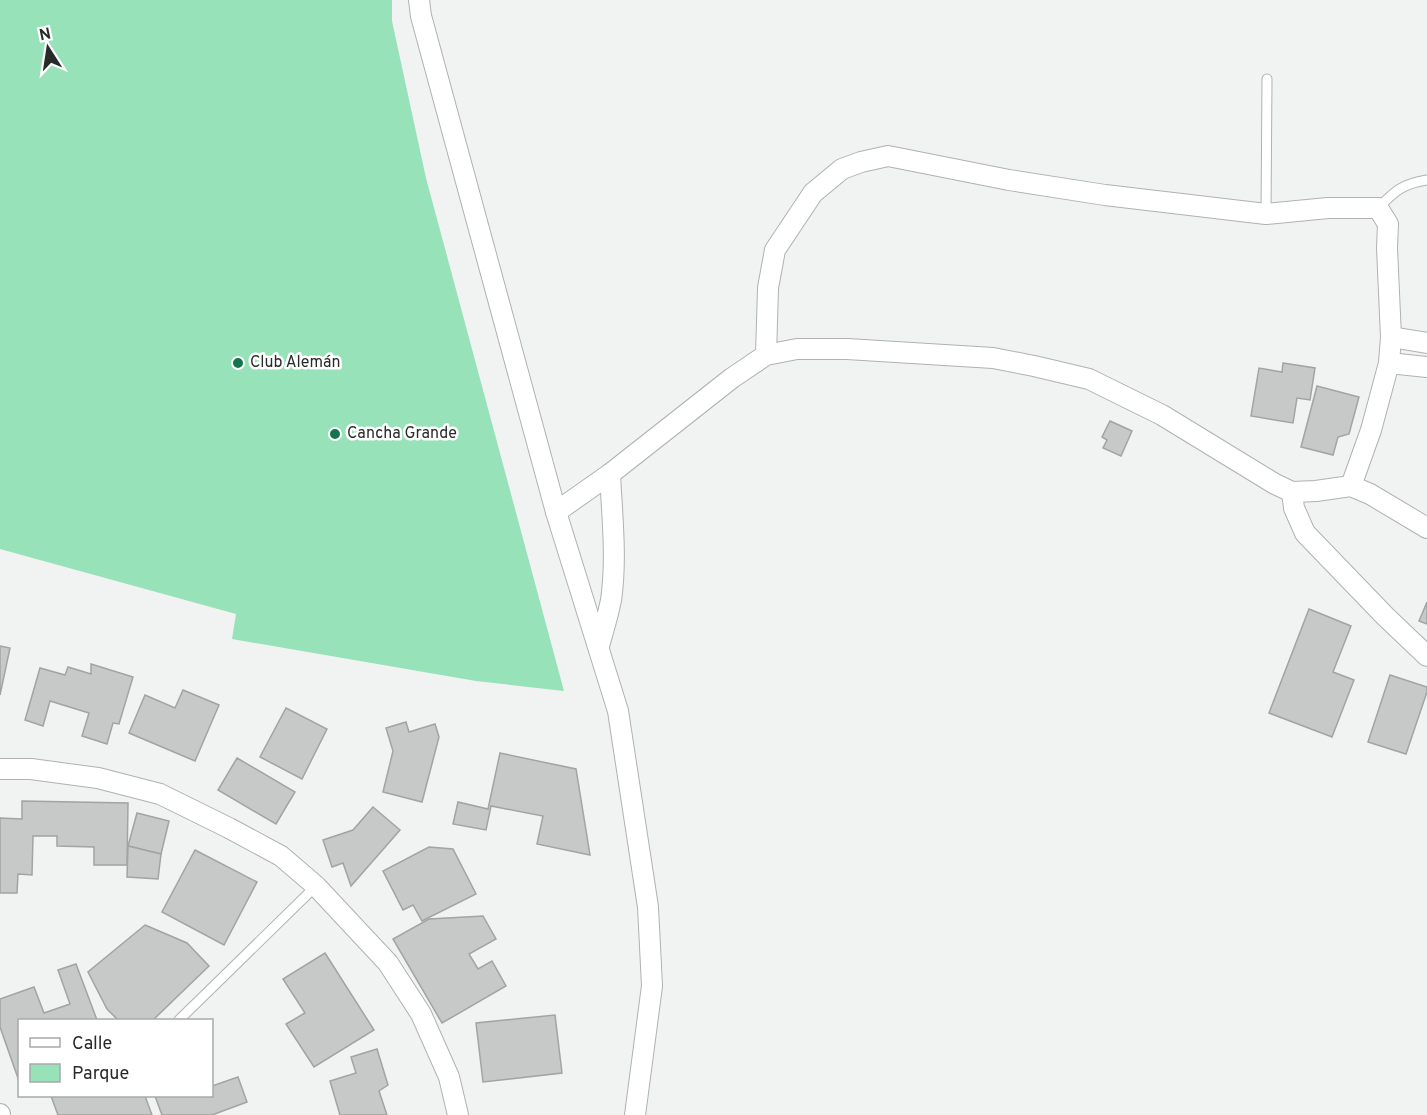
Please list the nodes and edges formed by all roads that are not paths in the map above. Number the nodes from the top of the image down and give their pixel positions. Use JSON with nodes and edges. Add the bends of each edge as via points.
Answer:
{"nodes":[{"id":1,"x":419,"y":0,"type":"edge"},
{"id":2,"x":1267,"y":80,"type":"dead end"},
{"id":3,"x":1427,"y":180,"type":"edge"},
{"id":4,"x":1378,"y":208,"type":"junction"},
{"id":5,"x":1266,"y":214,"type":"junction"},
{"id":6,"x":1391,"y":337,"type":"junction"},
{"id":7,"x":1427,"y":343,"type":"edge"},
{"id":8,"x":766,"y":355,"type":"junction"},
{"id":9,"x":1389,"y":363,"type":"junction"},
{"id":10,"x":1427,"y":367,"type":"edge"},
{"id":11,"x":610,"y":474,"type":"junction"},
{"id":12,"x":1351,"y":486,"type":"junction"},
{"id":13,"x":1292,"y":492,"type":"junction"},
{"id":14,"x":556,"y":512,"type":"junction"},
{"id":15,"x":1427,"y":528,"type":"edge"},
{"id":16,"x":599,"y":646,"type":"junction"},
{"id":17,"x":1427,"y":656,"type":"edge"},
{"id":18,"x":0,"y":769,"type":"edge"},
{"id":19,"x":316,"y":886,"type":"junction"},
{"id":20,"x":180,"y":1019,"type":"edge"},
{"id":21,"x":458,"y":1115,"type":"edge"},
{"id":22,"x":635,"y":1115,"type":"edge"}],
"edges":[{"from":1,"to":14,"type":"street"},
{"from":2,"to":5,"type":"lane"},
{"from":3,"to":4,"type":"lane","via":[[1393,193]]},
{"from":4,"to":5,"type":"street"},
{"from":4,"to":6,"type":"street","via":[[1388,224]]},
{"from":5,"to":8,"type":"street","via":[[1105,195],[888,156],[861,162],[842,168],[813,193],[775,250],[768,288]]},
{"from":6,"to":7,"type":"street"},
{"from":6,"to":9,"type":"street"},
{"from":8,"to":11,"type":"street"},
{"from":8,"to":13,"type":"street","via":[[797,349],[847,349],[993,358],[1089,379],[1162,415]]},
{"from":9,"to":10,"type":"street"},
{"from":9,"to":12,"type":"street"},
{"from":11,"to":14,"type":"street"},
{"from":11,"to":16,"type":"street","via":[[613,575],[611,601]]},
{"from":12,"to":13,"type":"street"},
{"from":12,"to":15,"type":"street"},
{"from":13,"to":17,"type":"street","via":[[1305,533]]},
{"from":14,"to":16,"type":"street"},
{"from":16,"to":22,"type":"street","via":[[618,711],[648,907],[652,986]]},
{"from":18,"to":19,"type":"street","via":[[98,778],[160,794],[281,856]]},
{"from":19,"to":20,"type":"lane"},
{"from":19,"to":21,"type":"street","via":[[388,963],[421,1014],[449,1077]]}]}
